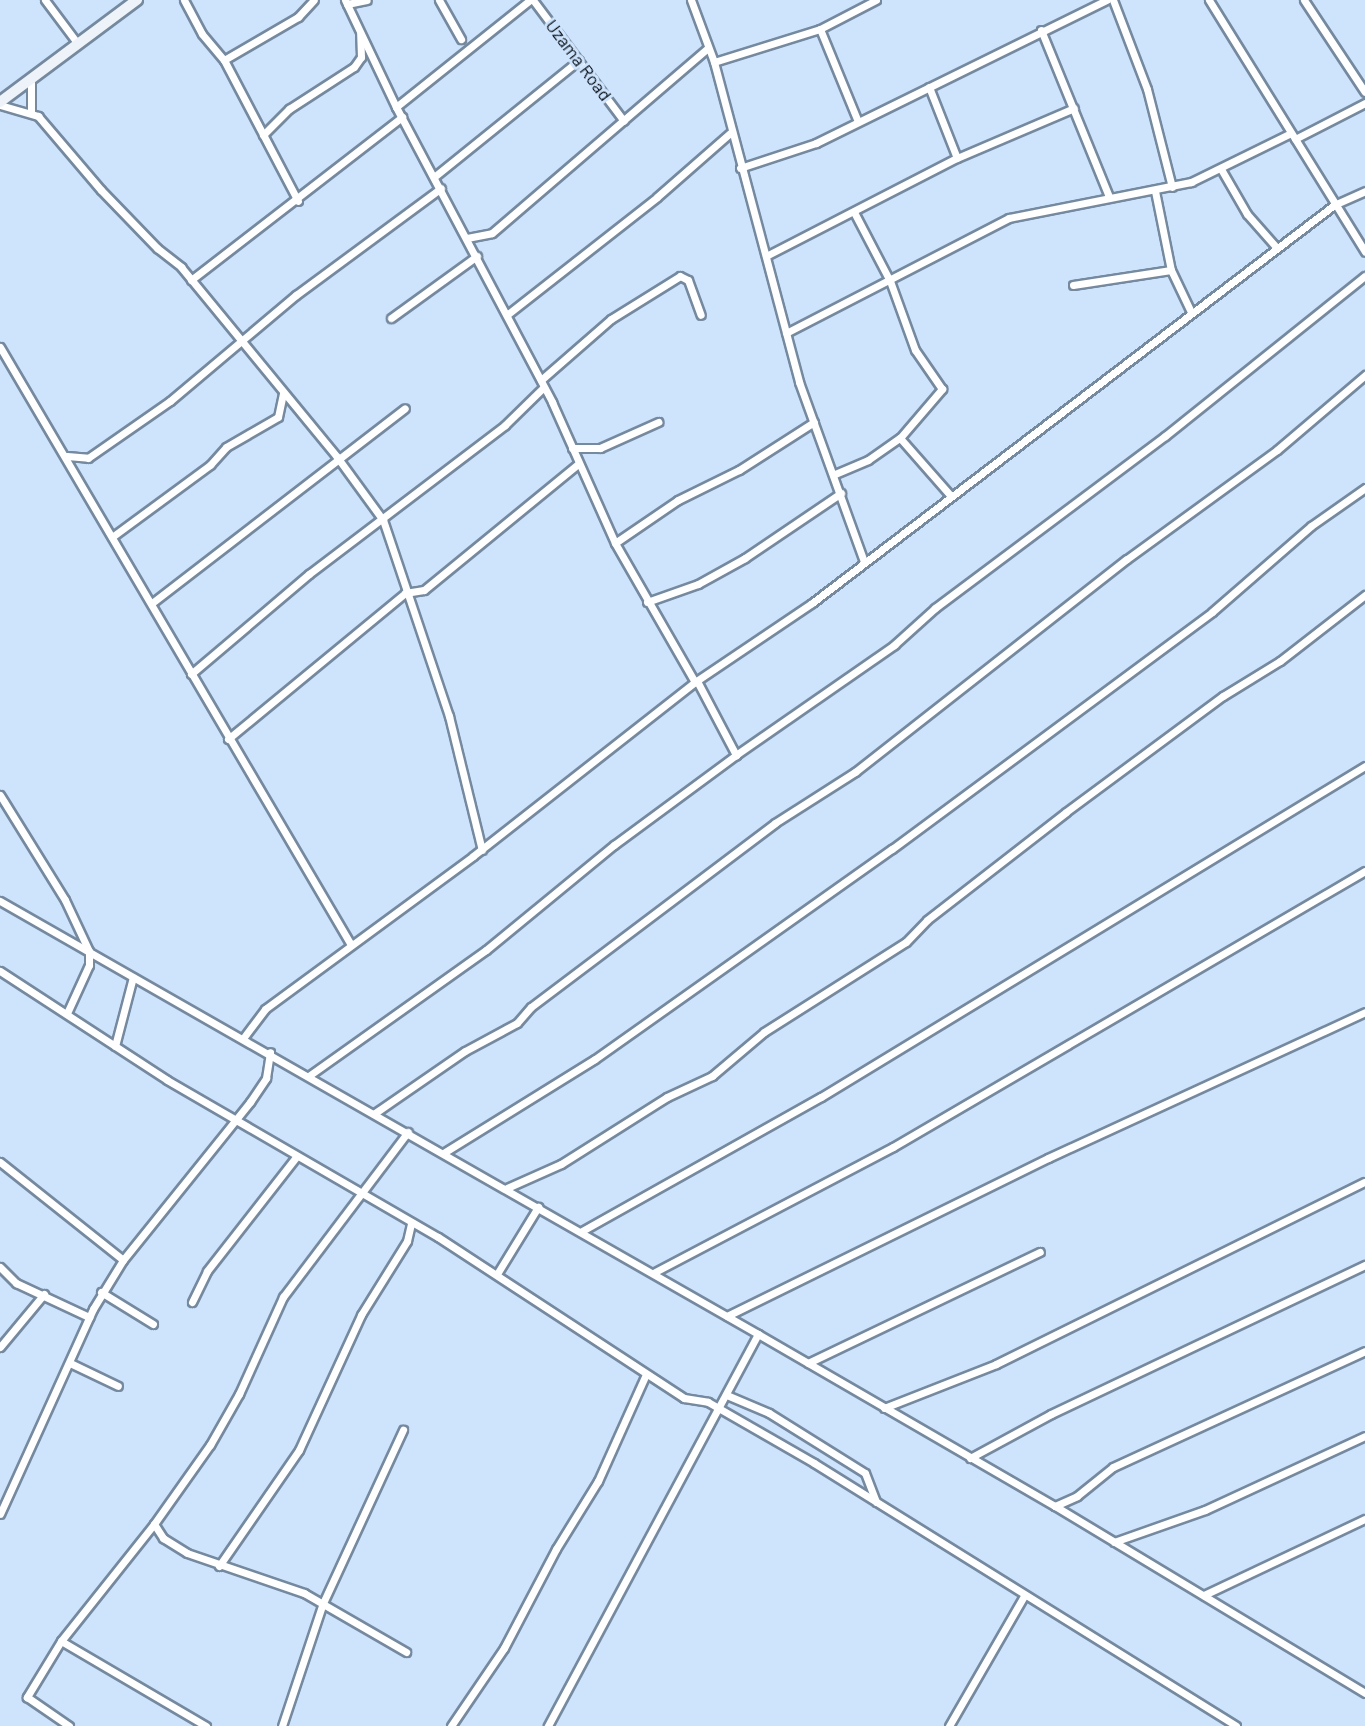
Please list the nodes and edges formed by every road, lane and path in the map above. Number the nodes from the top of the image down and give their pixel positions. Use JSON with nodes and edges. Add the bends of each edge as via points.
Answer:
{"nodes":[{"id":1,"x":45,"y":0,"type":"edge"},
{"id":2,"x":137,"y":0,"type":"edge"},
{"id":3,"x":184,"y":0,"type":"edge"},
{"id":4,"x":314,"y":0,"type":"edge"},
{"id":5,"x":367,"y":0,"type":"edge"},
{"id":6,"x":439,"y":0,"type":"edge"},
{"id":7,"x":532,"y":0,"type":"edge"},
{"id":8,"x":691,"y":0,"type":"edge"},
{"id":9,"x":876,"y":0,"type":"edge"},
{"id":10,"x":1107,"y":0,"type":"edge"},
{"id":11,"x":1113,"y":0,"type":"edge"},
{"id":12,"x":1209,"y":0,"type":"edge"},
{"id":13,"x":1304,"y":0,"type":"edge"},
{"id":14,"x":346,"y":2,"type":"edge"},
{"id":15,"x":820,"y":29,"type":"junction"},
{"id":16,"x":1041,"y":30,"type":"junction"},
{"id":17,"x":361,"y":32,"type":"junction"},
{"id":18,"x":461,"y":39,"type":"dead end"},
{"id":19,"x":78,"y":44,"type":"junction"},
{"id":20,"x":708,"y":48,"type":"junction"},
{"id":21,"x":224,"y":60,"type":"junction"},
{"id":22,"x":579,"y":60,"type":"junction"},
{"id":23,"x":714,"y":62,"type":"junction"},
{"id":24,"x":31,"y":83,"type":"dead end"},
{"id":25,"x":929,"y":87,"type":"junction"},
{"id":26,"x":1365,"y":92,"type":"edge"},
{"id":27,"x":0,"y":103,"type":"edge"},
{"id":28,"x":1365,"y":103,"type":"edge"},
{"id":29,"x":396,"y":107,"type":"junction"},
{"id":30,"x":1074,"y":108,"type":"junction"},
{"id":31,"x":31,"y":111,"type":"junction"},
{"id":32,"x":402,"y":117,"type":"junction"},
{"id":33,"x":858,"y":119,"type":"junction"},
{"id":34,"x":625,"y":121,"type":"junction"},
{"id":35,"x":730,"y":133,"type":"junction"},
{"id":36,"x":263,"y":135,"type":"junction"},
{"id":37,"x":1293,"y":136,"type":"junction"},
{"id":38,"x":957,"y":158,"type":"junction"},
{"id":39,"x":740,"y":168,"type":"junction"},
{"id":40,"x":1221,"y":169,"type":"junction"},
{"id":41,"x":434,"y":177,"type":"junction"},
{"id":42,"x":1172,"y":187,"type":"junction"},
{"id":43,"x":440,"y":188,"type":"junction"},
{"id":44,"x":1155,"y":191,"type":"junction"},
{"id":45,"x":1365,"y":191,"type":"edge"},
{"id":46,"x":1109,"y":197,"type":"junction"},
{"id":47,"x":298,"y":201,"type":"junction"},
{"id":48,"x":1334,"y":205,"type":"junction"},
{"id":49,"x":854,"y":212,"type":"junction"},
{"id":50,"x":467,"y":238,"type":"junction"},
{"id":51,"x":1277,"y":247,"type":"junction"},
{"id":52,"x":1365,"y":252,"type":"edge"},
{"id":53,"x":477,"y":256,"type":"junction"},
{"id":54,"x":765,"y":256,"type":"junction"},
{"id":55,"x":1171,"y":270,"type":"junction"},
{"id":56,"x":1365,"y":276,"type":"edge"},
{"id":57,"x":191,"y":280,"type":"junction"},
{"id":58,"x":890,"y":281,"type":"junction"},
{"id":59,"x":1073,"y":285,"type":"dead end"},
{"id":60,"x":1191,"y":312,"type":"junction"},
{"id":61,"x":508,"y":314,"type":"junction"},
{"id":62,"x":701,"y":315,"type":"dead end"},
{"id":63,"x":391,"y":318,"type":"dead end"},
{"id":64,"x":786,"y":333,"type":"junction"},
{"id":65,"x":240,"y":342,"type":"junction"},
{"id":66,"x":0,"y":346,"type":"edge"},
{"id":67,"x":1365,"y":375,"type":"edge"},
{"id":68,"x":543,"y":383,"type":"junction"},
{"id":69,"x":283,"y":393,"type":"junction"},
{"id":70,"x":405,"y":408,"type":"dead end"},
{"id":71,"x":658,"y":422,"type":"dead end"},
{"id":72,"x":814,"y":422,"type":"junction"},
{"id":73,"x":900,"y":438,"type":"junction"},
{"id":74,"x":572,"y":448,"type":"junction"},
{"id":75,"x":66,"y":455,"type":"junction"},
{"id":76,"x":337,"y":457,"type":"junction"},
{"id":77,"x":578,"y":464,"type":"junction"},
{"id":78,"x":835,"y":474,"type":"junction"},
{"id":79,"x":1365,"y":488,"type":"edge"},
{"id":80,"x":841,"y":493,"type":"junction"},
{"id":81,"x":951,"y":496,"type":"junction"},
{"id":82,"x":383,"y":520,"type":"junction"},
{"id":83,"x":111,"y":537,"type":"junction"},
{"id":84,"x":615,"y":543,"type":"junction"},
{"id":85,"x":864,"y":562,"type":"junction"},
{"id":86,"x":405,"y":593,"type":"junction"},
{"id":87,"x":1365,"y":595,"type":"edge"},
{"id":88,"x":647,"y":602,"type":"junction"},
{"id":89,"x":152,"y":603,"type":"junction"},
{"id":90,"x":191,"y":674,"type":"junction"},
{"id":91,"x":696,"y":681,"type":"junction"},
{"id":92,"x":228,"y":739,"type":"junction"},
{"id":93,"x":736,"y":755,"type":"junction"},
{"id":94,"x":1365,"y":766,"type":"edge"},
{"id":95,"x":0,"y":795,"type":"edge"},
{"id":96,"x":482,"y":850,"type":"junction"},
{"id":97,"x":1365,"y":871,"type":"edge"},
{"id":98,"x":0,"y":901,"type":"edge"},
{"id":99,"x":350,"y":943,"type":"junction"},
{"id":100,"x":89,"y":951,"type":"junction"},
{"id":101,"x":0,"y":971,"type":"edge"},
{"id":102,"x":133,"y":977,"type":"junction"},
{"id":103,"x":1365,"y":1012,"type":"edge"},
{"id":104,"x":67,"y":1013,"type":"junction"},
{"id":105,"x":244,"y":1037,"type":"junction"},
{"id":106,"x":115,"y":1046,"type":"junction"},
{"id":107,"x":270,"y":1052,"type":"junction"},
{"id":108,"x":310,"y":1075,"type":"junction"},
{"id":109,"x":375,"y":1113,"type":"junction"},
{"id":110,"x":238,"y":1119,"type":"junction"},
{"id":111,"x":408,"y":1132,"type":"junction"},
{"id":112,"x":445,"y":1152,"type":"junction"},
{"id":113,"x":296,"y":1157,"type":"junction"},
{"id":114,"x":0,"y":1162,"type":"edge"},
{"id":115,"x":1365,"y":1182,"type":"edge"},
{"id":116,"x":507,"y":1188,"type":"junction"},
{"id":117,"x":363,"y":1196,"type":"junction"},
{"id":118,"x":538,"y":1207,"type":"junction"},
{"id":119,"x":411,"y":1224,"type":"junction"},
{"id":120,"x":582,"y":1231,"type":"junction"},
{"id":121,"x":1040,"y":1252,"type":"dead end"},
{"id":122,"x":123,"y":1260,"type":"junction"},
{"id":123,"x":1365,"y":1265,"type":"edge"},
{"id":124,"x":0,"y":1267,"type":"edge"},
{"id":125,"x":655,"y":1272,"type":"junction"},
{"id":126,"x":497,"y":1274,"type":"junction"},
{"id":127,"x":101,"y":1292,"type":"junction"},
{"id":128,"x":44,"y":1294,"type":"junction"},
{"id":129,"x":191,"y":1302,"type":"dead end"},
{"id":130,"x":727,"y":1316,"type":"junction"},
{"id":131,"x":89,"y":1317,"type":"junction"},
{"id":132,"x":153,"y":1324,"type":"dead end"},
{"id":133,"x":758,"y":1334,"type":"junction"},
{"id":134,"x":0,"y":1347,"type":"edge"},
{"id":135,"x":1365,"y":1351,"type":"edge"},
{"id":136,"x":70,"y":1363,"type":"junction"},
{"id":137,"x":808,"y":1363,"type":"junction"},
{"id":138,"x":646,"y":1374,"type":"junction"},
{"id":139,"x":118,"y":1386,"type":"dead end"},
{"id":140,"x":729,"y":1396,"type":"junction"},
{"id":141,"x":884,"y":1408,"type":"junction"},
{"id":142,"x":720,"y":1409,"type":"junction"},
{"id":143,"x":403,"y":1430,"type":"dead end"},
{"id":144,"x":1365,"y":1436,"type":"edge"},
{"id":145,"x":970,"y":1458,"type":"junction"},
{"id":146,"x":876,"y":1502,"type":"junction"},
{"id":147,"x":1055,"y":1506,"type":"junction"},
{"id":148,"x":0,"y":1514,"type":"edge"},
{"id":149,"x":1365,"y":1519,"type":"edge"},
{"id":150,"x":154,"y":1524,"type":"junction"},
{"id":151,"x":1114,"y":1542,"type":"junction"},
{"id":152,"x":219,"y":1566,"type":"junction"},
{"id":153,"x":1204,"y":1595,"type":"junction"},
{"id":154,"x":1024,"y":1596,"type":"junction"},
{"id":155,"x":323,"y":1604,"type":"junction"},
{"id":156,"x":61,"y":1641,"type":"junction"},
{"id":157,"x":406,"y":1652,"type":"dead end"},
{"id":158,"x":1365,"y":1693,"type":"edge"},
{"id":159,"x":69,"y":1726,"type":"edge"},
{"id":160,"x":206,"y":1726,"type":"edge"},
{"id":161,"x":282,"y":1726,"type":"edge"},
{"id":162,"x":451,"y":1726,"type":"edge"},
{"id":163,"x":548,"y":1726,"type":"edge"},
{"id":164,"x":949,"y":1726,"type":"edge"},
{"id":165,"x":1236,"y":1726,"type":"edge"}],
"edges":[{"from":1,"to":19,"type":"street"},
{"from":2,"to":19,"type":"main road"},
{"from":3,"to":21,"type":"street","via":[[202,34]]},
{"from":4,"to":21,"type":"street","via":[[298,17]]},
{"from":5,"to":14,"type":"street"},
{"from":6,"to":18,"type":"street"},
{"from":7,"to":22,"type":"street","name":"Uzama Road"},
{"from":7,"to":29,"type":"street"},
{"from":8,"to":20,"type":"street"},
{"from":9,"to":15,"type":"street"},
{"from":10,"to":16,"type":"street"},
{"from":11,"to":42,"type":"street","via":[[1147,89]]},
{"from":12,"to":37,"type":"street"},
{"from":13,"to":26,"type":"street"},
{"from":14,"to":17,"type":"street"},
{"from":15,"to":23,"type":"street"},
{"from":15,"to":33,"type":"street"},
{"from":16,"to":25,"type":"street","via":[[965,74]]},
{"from":16,"to":30,"type":"street"},
{"from":17,"to":29,"type":"street"},
{"from":17,"to":36,"type":"street","via":[[361,57],[354,67],[289,109]]},
{"from":19,"to":27,"type":"main road"},
{"from":20,"to":23,"type":"street"},
{"from":20,"to":34,"type":"street"},
{"from":21,"to":36,"type":"street"},
{"from":22,"to":34,"type":"street","name":"Uzama Road"},
{"from":22,"to":41,"type":"street"},
{"from":23,"to":35,"type":"street"},
{"from":24,"to":31,"type":"street"},
{"from":25,"to":33,"type":"street"},
{"from":25,"to":38,"type":"street"},
{"from":27,"to":31,"type":"street"},
{"from":28,"to":37,"type":"street"},
{"from":29,"to":32,"type":"street"},
{"from":30,"to":38,"type":"street"},
{"from":30,"to":46,"type":"street"},
{"from":31,"to":57,"type":"street"},
{"from":32,"to":41,"type":"street"},
{"from":32,"to":47,"type":"street"},
{"from":33,"to":39,"type":"street","via":[[816,143]]},
{"from":34,"to":50,"type":"street","via":[[492,233]]},
{"from":35,"to":39,"type":"street"},
{"from":35,"to":61,"type":"street"},
{"from":36,"to":47,"type":"street"},
{"from":37,"to":40,"type":"street"},
{"from":37,"to":48,"type":"street"},
{"from":38,"to":49,"type":"street"},
{"from":39,"to":54,"type":"street"},
{"from":40,"to":42,"type":"street"},
{"from":40,"to":51,"type":"street","via":[[1247,214]]},
{"from":41,"to":43,"type":"street"},
{"from":42,"to":44,"type":"street"},
{"from":43,"to":50,"type":"street"},
{"from":43,"to":65,"type":"street"},
{"from":44,"to":46,"type":"street"},
{"from":44,"to":55,"type":"street"},
{"from":45,"to":48,"type":"street"},
{"from":46,"to":58,"type":"street","via":[[1009,218]]},
{"from":47,"to":57,"type":"street"},
{"from":48,"to":51,"type":"street"},
{"from":48,"to":52,"type":"street"},
{"from":49,"to":54,"type":"street"},
{"from":49,"to":58,"type":"street"},
{"from":50,"to":53,"type":"street"},
{"from":51,"to":60,"type":"street"},
{"from":53,"to":61,"type":"street"},
{"from":53,"to":63,"type":"street"},
{"from":54,"to":64,"type":"street"},
{"from":55,"to":59,"type":"street"},
{"from":55,"to":60,"type":"street"},
{"from":56,"to":93,"type":"street","via":[[1165,436],[935,608],[894,645]]},
{"from":57,"to":65,"type":"street"},
{"from":58,"to":64,"type":"street"},
{"from":58,"to":73,"type":"street","via":[[915,350],[943,389]]},
{"from":60,"to":81,"type":"street"},
{"from":61,"to":68,"type":"street"},
{"from":62,"to":68,"type":"street","via":[[688,280],[680,276],[611,319]]},
{"from":64,"to":72,"type":"street"},
{"from":65,"to":69,"type":"street"},
{"from":65,"to":75,"type":"street","via":[[170,401],[88,458]]},
{"from":66,"to":75,"type":"street"},
{"from":67,"to":109,"type":"street","via":[[1277,450],[855,772],[775,823],[531,1007],[517,1023],[466,1051]]},
{"from":68,"to":74,"type":"street"},
{"from":68,"to":82,"type":"street","via":[[505,425]]},
{"from":69,"to":76,"type":"street"},
{"from":69,"to":83,"type":"street","via":[[278,417],[226,447],[210,465]]},
{"from":70,"to":76,"type":"street"},
{"from":71,"to":74,"type":"street","via":[[600,448]]},
{"from":72,"to":78,"type":"street"},
{"from":72,"to":84,"type":"street","via":[[739,470],[678,500]]},
{"from":73,"to":78,"type":"street","via":[[868,460]]},
{"from":73,"to":81,"type":"street"},
{"from":74,"to":77,"type":"street"},
{"from":75,"to":83,"type":"street"},
{"from":76,"to":82,"type":"street"},
{"from":76,"to":89,"type":"street"},
{"from":77,"to":84,"type":"street"},
{"from":77,"to":86,"type":"street","via":[[424,590]]},
{"from":78,"to":80,"type":"street"},
{"from":79,"to":112,"type":"street","via":[[1311,526],[1212,612],[902,842],[595,1059]]},
{"from":80,"to":85,"type":"street"},
{"from":80,"to":88,"type":"street","via":[[745,558],[698,583]]},
{"from":81,"to":85,"type":"street"},
{"from":82,"to":86,"type":"street"},
{"from":82,"to":90,"type":"street","via":[[309,574]]},
{"from":83,"to":89,"type":"street"},
{"from":84,"to":88,"type":"street"},
{"from":85,"to":91,"type":"street"},
{"from":86,"to":92,"type":"street"},
{"from":86,"to":96,"type":"street","via":[[450,716]]},
{"from":87,"to":116,"type":"street","via":[[1066,812],[933,915],[906,942],[764,1032],[723,1068],[667,1097],[561,1164]]},
{"from":88,"to":91,"type":"street"},
{"from":89,"to":90,"type":"street"},
{"from":90,"to":92,"type":"street"},
{"from":91,"to":93,"type":"street"},
{"from":91,"to":96,"type":"street"},
{"from":92,"to":99,"type":"street"},
{"from":93,"to":108,"type":"street","via":[[614,845],[486,950]]},
{"from":94,"to":120,"type":"street","via":[[832,1091]]},
{"from":95,"to":100,"type":"street","via":[[60,891]]},
{"from":96,"to":99,"type":"street"},
{"from":97,"to":125,"type":"street","via":[[893,1147]]},
{"from":98,"to":100,"type":"street"},
{"from":99,"to":105,"type":"street","via":[[265,1009]]},
{"from":100,"to":102,"type":"street"},
{"from":100,"to":104,"type":"street","via":[[89,965]]},
{"from":101,"to":104,"type":"street"},
{"from":102,"to":105,"type":"street"},
{"from":102,"to":106,"type":"street"},
{"from":103,"to":130,"type":"street","via":[[1048,1158]]},
{"from":104,"to":106,"type":"street"},
{"from":105,"to":107,"type":"street"},
{"from":106,"to":110,"type":"street"},
{"from":107,"to":108,"type":"street"},
{"from":107,"to":110,"type":"street","via":[[266,1077]]},
{"from":108,"to":109,"type":"street"},
{"from":109,"to":111,"type":"street"},
{"from":110,"to":113,"type":"street"},
{"from":110,"to":122,"type":"street"},
{"from":111,"to":112,"type":"street"},
{"from":111,"to":117,"type":"street"},
{"from":112,"to":116,"type":"street"},
{"from":113,"to":117,"type":"street"},
{"from":113,"to":129,"type":"street","via":[[207,1270]]},
{"from":114,"to":122,"type":"street"},
{"from":115,"to":141,"type":"street","via":[[1044,1336],[996,1364]]},
{"from":116,"to":118,"type":"street"},
{"from":117,"to":119,"type":"street"},
{"from":117,"to":150,"type":"street","via":[[283,1297],[239,1394]]},
{"from":118,"to":120,"type":"street"},
{"from":118,"to":126,"type":"street"},
{"from":119,"to":126,"type":"street"},
{"from":119,"to":152,"type":"street","via":[[407,1241],[361,1315],[299,1450]]},
{"from":120,"to":125,"type":"street"},
{"from":121,"to":137,"type":"street"},
{"from":122,"to":127,"type":"street"},
{"from":123,"to":145,"type":"street","via":[[1051,1414]]},
{"from":124,"to":128,"type":"street","via":[[16,1283]]},
{"from":125,"to":130,"type":"street"},
{"from":126,"to":138,"type":"street"},
{"from":127,"to":131,"type":"street"},
{"from":127,"to":132,"type":"street"},
{"from":128,"to":131,"type":"street"},
{"from":128,"to":134,"type":"street"},
{"from":130,"to":133,"type":"street"},
{"from":131,"to":136,"type":"street"},
{"from":133,"to":137,"type":"street"},
{"from":133,"to":140,"type":"street"},
{"from":135,"to":147,"type":"street","via":[[1113,1467],[1077,1496]]},
{"from":136,"to":139,"type":"street"},
{"from":136,"to":148,"type":"street"},
{"from":137,"to":141,"type":"street"},
{"from":138,"to":142,"type":"street","via":[[684,1398]]},
{"from":138,"to":162,"type":"street","via":[[598,1481],[504,1648]]},
{"from":140,"to":142,"type":"street"},
{"from":140,"to":146,"type":"street","via":[[769,1413],[865,1473]]},
{"from":141,"to":145,"type":"street"},
{"from":142,"to":146,"type":"street"},
{"from":142,"to":163,"type":"street"},
{"from":143,"to":155,"type":"street"},
{"from":144,"to":151,"type":"street","via":[[1205,1510]]},
{"from":145,"to":147,"type":"street"},
{"from":146,"to":154,"type":"street"},
{"from":147,"to":151,"type":"street"},
{"from":149,"to":153,"type":"street"},
{"from":150,"to":152,"type":"street","via":[[163,1538]]},
{"from":150,"to":156,"type":"street"},
{"from":151,"to":153,"type":"street"},
{"from":152,"to":155,"type":"street"},
{"from":153,"to":158,"type":"street"},
{"from":154,"to":164,"type":"street"},
{"from":154,"to":165,"type":"street"},
{"from":155,"to":157,"type":"street"},
{"from":155,"to":161,"type":"street"},
{"from":156,"to":159,"type":"street","via":[[27,1697]]},
{"from":156,"to":160,"type":"street"}]}
